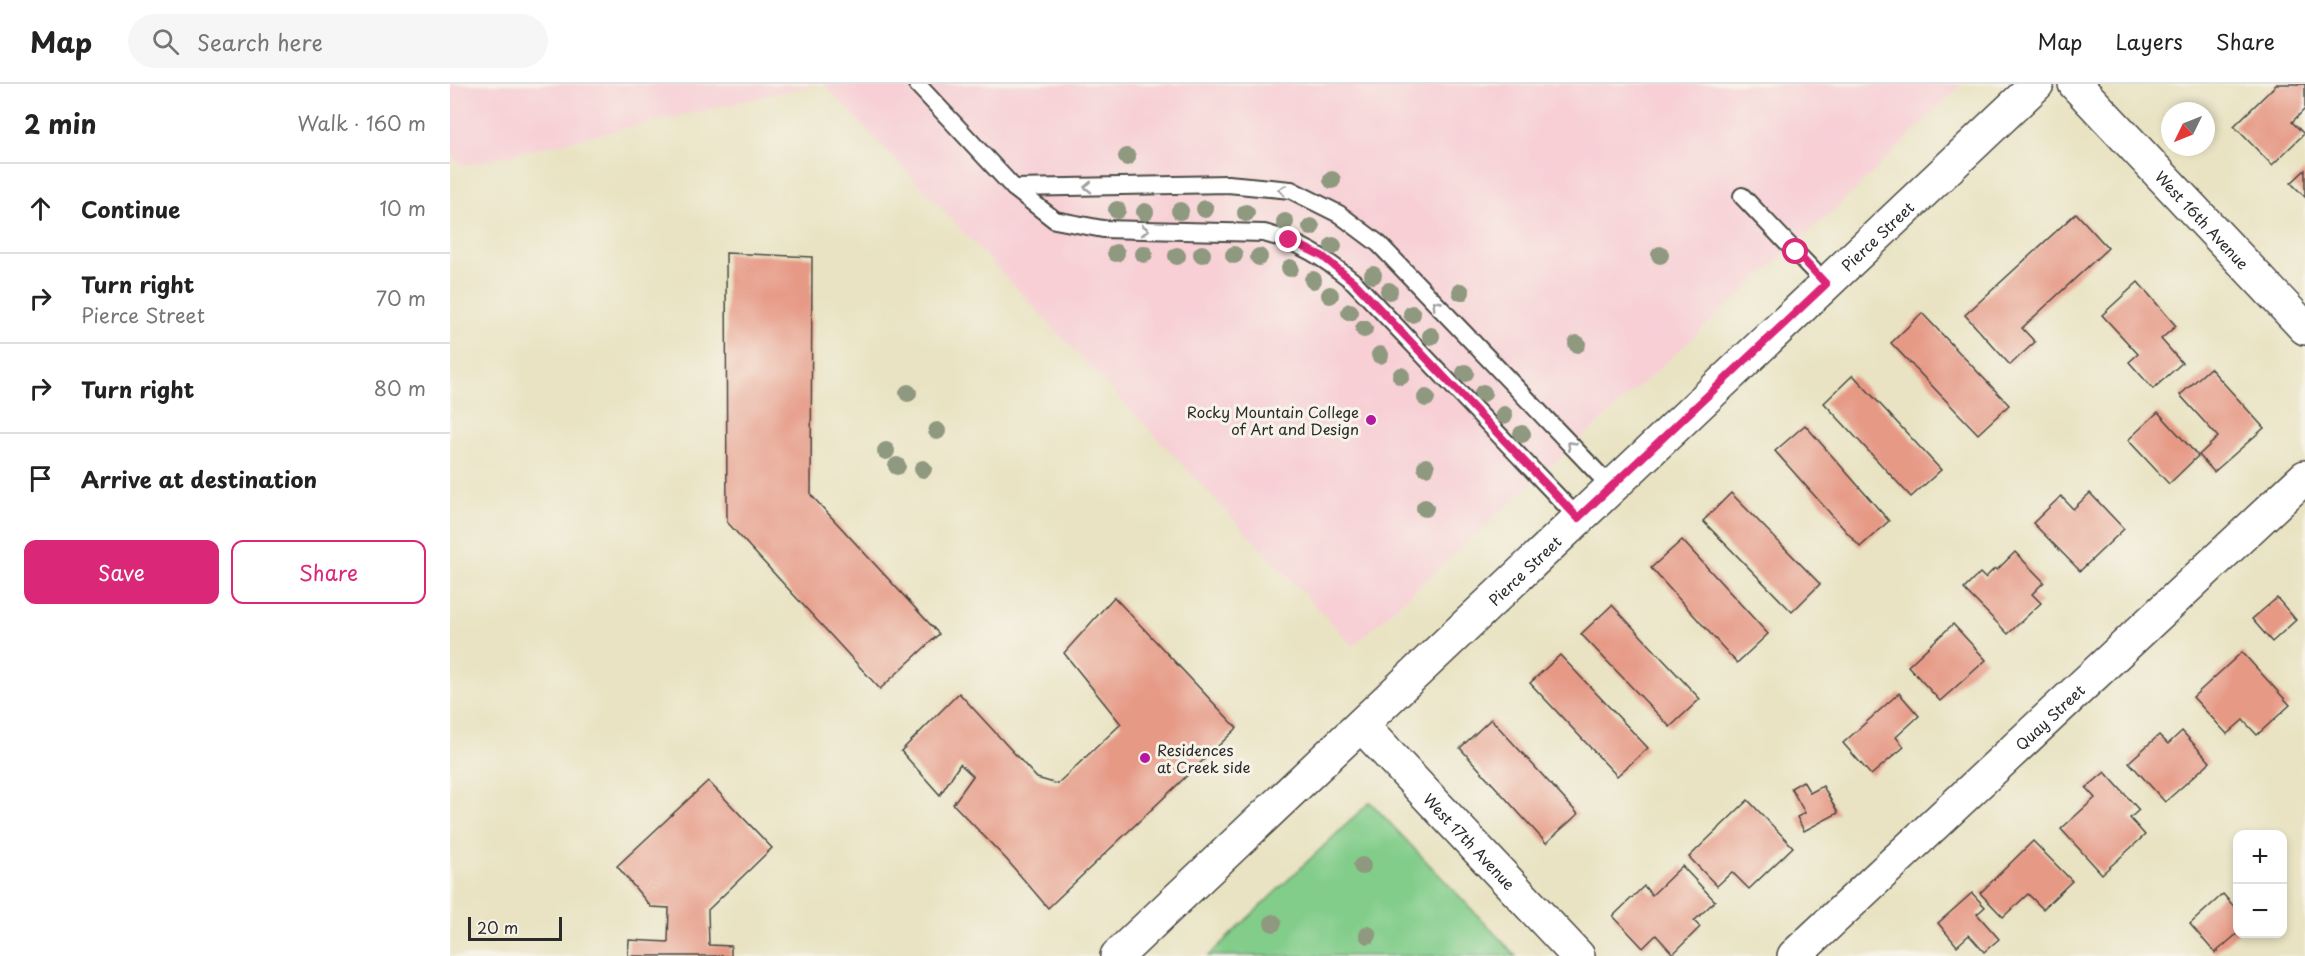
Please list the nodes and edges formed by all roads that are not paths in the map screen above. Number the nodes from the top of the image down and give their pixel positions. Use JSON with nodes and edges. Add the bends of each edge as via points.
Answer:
{"nodes":[{"id":1,"x":917,"y":84,"type":"edge"},
{"id":2,"x":2037,"y":84,"type":"edge"},
{"id":3,"x":2075,"y":84,"type":"edge"},
{"id":4,"x":1014,"y":188,"type":"junction"},
{"id":5,"x":1742,"y":196,"type":"dead end"},
{"id":6,"x":1826,"y":284,"type":"junction"},
{"id":7,"x":2305,"y":328,"type":"edge"},
{"id":8,"x":2305,"y":477,"type":"edge"},
{"id":9,"x":1611,"y":487,"type":"junction"},
{"id":10,"x":1578,"y":518,"type":"junction"},
{"id":11,"x":1361,"y":725,"type":"junction"},
{"id":12,"x":1117,"y":956,"type":"edge"},
{"id":13,"x":1578,"y":956,"type":"edge"},
{"id":14,"x":1794,"y":956,"type":"edge"}],
"edges":[{"from":1,"to":4,"type":"lane"},
{"from":2,"to":6,"type":"street","name":"Pierce Street"},
{"from":3,"to":7,"type":"street","name":"West 16th Avenue"},
{"from":9,"to":4,"type":"lane","one_way":true,"via":[[1379,244],[1339,214],[1291,190],[1228,184]]},
{"from":4,"to":10,"type":"lane","one_way":true,"via":[[1055,220],[1103,229],[1264,233],[1322,256],[1354,282]]},
{"from":5,"to":6,"type":"lane"},
{"from":6,"to":9,"type":"street","name":"Pierce Street"},
{"from":8,"to":14,"type":"street","name":"Quay Street"},
{"from":9,"to":10,"type":"street","name":"Pierce Street"},
{"from":10,"to":11,"type":"street","name":"Pierce Street"},
{"from":11,"to":12,"type":"street","name":"Pierce Street"},
{"from":11,"to":13,"type":"street","name":"West 17th Avenue"}]}
